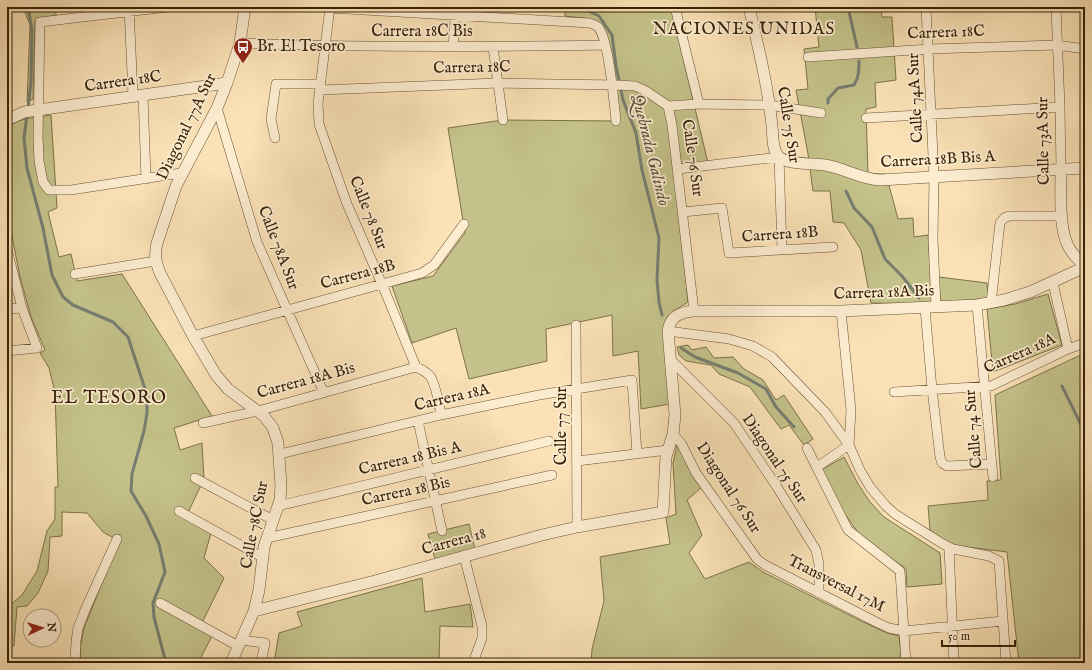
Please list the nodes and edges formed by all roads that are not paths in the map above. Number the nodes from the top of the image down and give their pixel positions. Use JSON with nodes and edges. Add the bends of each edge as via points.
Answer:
{"nodes":[{"id":1,"x":168,"y":7,"type":"edge"},
{"id":2,"x":245,"y":7,"type":"edge"},
{"id":3,"x":330,"y":7,"type":"edge"},
{"id":4,"x":676,"y":7,"type":"edge"},
{"id":5,"x":749,"y":7,"type":"edge"},
{"id":6,"x":926,"y":7,"type":"edge"},
{"id":7,"x":1056,"y":7,"type":"edge"},
{"id":8,"x":129,"y":9,"type":"edge"},
{"id":9,"x":456,"y":11,"type":"edge"},
{"id":10,"x":240,"y":43,"type":"junction"},
{"id":11,"x":605,"y":45,"type":"junction"},
{"id":12,"x":1057,"y":45,"type":"junction"},
{"id":13,"x":493,"y":46,"type":"junction"},
{"id":14,"x":326,"y":47,"type":"junction"},
{"id":15,"x":453,"y":47,"type":"junction"},
{"id":16,"x":929,"y":49,"type":"junction"},
{"id":17,"x":1085,"y":49,"type":"edge"},
{"id":18,"x":808,"y":57,"type":"dead end"},
{"id":19,"x":227,"y":83,"type":"junction"},
{"id":20,"x":498,"y":83,"type":"junction"},
{"id":21,"x":618,"y":85,"type":"junction"},
{"id":22,"x":321,"y":87,"type":"junction"},
{"id":23,"x":138,"y":96,"type":"junction"},
{"id":24,"x":700,"y":104,"type":"junction"},
{"id":25,"x":769,"y":105,"type":"junction"},
{"id":26,"x":668,"y":106,"type":"junction"},
{"id":27,"x":1060,"y":107,"type":"junction"},
{"id":28,"x":217,"y":108,"type":"junction"},
{"id":29,"x":31,"y":111,"type":"junction"},
{"id":30,"x":821,"y":113,"type":"dead end"},
{"id":31,"x":932,"y":114,"type":"junction"},
{"id":32,"x":866,"y":118,"type":"dead end"},
{"id":33,"x":7,"y":120,"type":"edge"},
{"id":34,"x":502,"y":120,"type":"dead end"},
{"id":35,"x":616,"y":121,"type":"dead end"},
{"id":36,"x":275,"y":138,"type":"dead end"},
{"id":37,"x":778,"y":157,"type":"junction"},
{"id":38,"x":1085,"y":168,"type":"edge"},
{"id":39,"x":678,"y":169,"type":"junction"},
{"id":40,"x":1061,"y":169,"type":"junction"},
{"id":41,"x":181,"y":173,"type":"junction"},
{"id":42,"x":934,"y":177,"type":"junction"},
{"id":43,"x":146,"y":179,"type":"junction"},
{"id":44,"x":683,"y":212,"type":"junction"},
{"id":45,"x":1062,"y":216,"type":"junction"},
{"id":46,"x":464,"y":224,"type":"dead end"},
{"id":47,"x":833,"y":247,"type":"dead end"},
{"id":48,"x":7,"y":249,"type":"edge"},
{"id":49,"x":782,"y":250,"type":"junction"},
{"id":50,"x":156,"y":261,"type":"junction"},
{"id":51,"x":1085,"y":266,"type":"edge"},
{"id":52,"x":9,"y":267,"type":"edge"},
{"id":53,"x":75,"y":274,"type":"dead end"},
{"id":54,"x":1052,"y":283,"type":"junction"},
{"id":55,"x":382,"y":284,"type":"junction"},
{"id":56,"x":991,"y":303,"type":"junction"},
{"id":57,"x":977,"y":305,"type":"junction"},
{"id":58,"x":931,"y":307,"type":"junction"},
{"id":59,"x":22,"y":308,"type":"junction"},
{"id":60,"x":7,"y":309,"type":"edge"},
{"id":61,"x":286,"y":310,"type":"junction"},
{"id":62,"x":694,"y":311,"type":"junction"},
{"id":63,"x":841,"y":311,"type":"junction"},
{"id":64,"x":576,"y":325,"type":"dead end"},
{"id":65,"x":668,"y":331,"type":"junction"},
{"id":66,"x":193,"y":336,"type":"junction"},
{"id":67,"x":1085,"y":343,"type":"edge"},
{"id":68,"x":1068,"y":349,"type":"junction"},
{"id":69,"x":7,"y":351,"type":"edge"},
{"id":70,"x":671,"y":360,"type":"junction"},
{"id":71,"x":416,"y":368,"type":"junction"},
{"id":72,"x":985,"y":387,"type":"junction"},
{"id":73,"x":576,"y":389,"type":"junction"},
{"id":74,"x":932,"y":389,"type":"junction"},
{"id":75,"x":894,"y":392,"type":"dead end"},
{"id":76,"x":324,"y":393,"type":"junction"},
{"id":77,"x":258,"y":411,"type":"junction"},
{"id":78,"x":441,"y":415,"type":"junction"},
{"id":79,"x":418,"y":421,"type":"junction"},
{"id":80,"x":203,"y":423,"type":"dead end"},
{"id":81,"x":673,"y":434,"type":"junction"},
{"id":82,"x":549,"y":442,"type":"dead end"},
{"id":83,"x":849,"y":445,"type":"junction"},
{"id":84,"x":807,"y":448,"type":"dead end"},
{"id":85,"x":668,"y":450,"type":"junction"},
{"id":86,"x":280,"y":454,"type":"junction"},
{"id":87,"x":636,"y":454,"type":"junction"},
{"id":88,"x":577,"y":461,"type":"junction"},
{"id":89,"x":992,"y":464,"type":"junction"},
{"id":90,"x":817,"y":467,"type":"junction"},
{"id":91,"x":429,"y":470,"type":"junction"},
{"id":92,"x":552,"y":475,"type":"dead end"},
{"id":93,"x":993,"y":477,"type":"dead end"},
{"id":94,"x":195,"y":478,"type":"dead end"},
{"id":95,"x":436,"y":501,"type":"junction"},
{"id":96,"x":278,"y":506,"type":"junction"},
{"id":97,"x":179,"y":511,"type":"dead end"},
{"id":98,"x":273,"y":520,"type":"junction"},
{"id":99,"x":577,"y":526,"type":"junction"},
{"id":100,"x":442,"y":531,"type":"dead end"},
{"id":101,"x":267,"y":538,"type":"junction"},
{"id":102,"x":117,"y":539,"type":"dead end"},
{"id":103,"x":949,"y":547,"type":"junction"},
{"id":104,"x":464,"y":556,"type":"junction"},
{"id":105,"x":262,"y":557,"type":"junction"},
{"id":106,"x":757,"y":558,"type":"joint"},
{"id":107,"x":819,"y":593,"type":"junction"},
{"id":108,"x":160,"y":603,"type":"dead end"},
{"id":109,"x":254,"y":611,"type":"junction"},
{"id":110,"x":1003,"y":621,"type":"junction"},
{"id":111,"x":952,"y":626,"type":"junction"},
{"id":112,"x":904,"y":630,"type":"junction"},
{"id":113,"x":240,"y":643,"type":"junction"},
{"id":114,"x":75,"y":663,"type":"edge"},
{"id":115,"x":231,"y":663,"type":"edge"},
{"id":116,"x":261,"y":663,"type":"edge"},
{"id":117,"x":473,"y":663,"type":"edge"},
{"id":118,"x":906,"y":663,"type":"edge"},
{"id":119,"x":954,"y":663,"type":"edge"},
{"id":120,"x":1006,"y":663,"type":"edge"}],
"edges":[{"from":1,"to":8,"type":"street"},
{"from":2,"to":10,"type":"street","name":"Diagonal 77A Sur"},
{"from":3,"to":9,"type":"street"},
{"from":3,"to":14,"type":"street","name":"Calle 78 Sur"},
{"from":4,"to":24,"type":"street","name":"Calle 76 Sur"},
{"from":5,"to":25,"type":"street","name":"Calle 75 Sur"},
{"from":6,"to":16,"type":"street","name":"Calle 74A Sur"},
{"from":7,"to":12,"type":"street","name":"Calle 73A Sur"},
{"from":8,"to":23,"type":"street"},
{"from":8,"to":29,"type":"street","via":[[40,22]]},
{"from":9,"to":11,"type":"street","via":[[589,23],[597,26]]},
{"from":9,"to":15,"type":"street"},
{"from":10,"to":14,"type":"street","name":"Carrera 18C Bis"},
{"from":10,"to":19,"type":"street","name":"Diagonal 77A Sur"},
{"from":11,"to":13,"type":"street","name":"Carrera 18C Bis"},
{"from":11,"to":21,"type":"street"},
{"from":12,"to":16,"type":"street","name":"Carrera 18C"},
{"from":12,"to":17,"type":"street","name":"Carrera 18C"},
{"from":12,"to":27,"type":"street","name":"Calle 73A Sur"},
{"from":13,"to":15,"type":"street","name":"Carrera 18C Bis"},
{"from":13,"to":20,"type":"street"},
{"from":14,"to":15,"type":"street","name":"Carrera 18C Bis"},
{"from":14,"to":22,"type":"street","name":"Calle 78 Sur"},
{"from":16,"to":18,"type":"street","name":"Carrera 18C"},
{"from":16,"to":31,"type":"street","name":"Calle 74A Sur"},
{"from":19,"to":23,"type":"street","name":"Carrera 18C"},
{"from":19,"to":28,"type":"street","name":"Diagonal 77A Sur"},
{"from":20,"to":21,"type":"street","name":"Carrera 18C"},
{"from":20,"to":22,"type":"street","name":"Carrera 18C"},
{"from":20,"to":34,"type":"street"},
{"from":21,"to":26,"type":"street","name":"Carrera 18C","via":[[635,86]]},
{"from":21,"to":35,"type":"street"},
{"from":22,"to":36,"type":"street","name":"Carrera 18C","via":[[276,84],[271,119]]},
{"from":22,"to":55,"type":"street","name":"Calle 78 Sur","via":[[319,124],[347,204]]},
{"from":23,"to":29,"type":"street","name":"Carrera 18C"},
{"from":23,"to":43,"type":"street"},
{"from":24,"to":25,"type":"street"},
{"from":24,"to":26,"type":"street"},
{"from":25,"to":30,"type":"street"},
{"from":25,"to":37,"type":"street","name":"Calle 75 Sur","via":[[774,149]]},
{"from":26,"to":39,"type":"street","name":"Calle 76 Sur"},
{"from":27,"to":31,"type":"street"},
{"from":27,"to":40,"type":"street","name":"Calle 73A Sur"},
{"from":28,"to":41,"type":"street","name":"Diagonal 77A Sur"},
{"from":28,"to":61,"type":"street","name":"Calle 78A Sur","via":[[257,242]]},
{"from":29,"to":33,"type":"street","name":"Carrera 18C"},
{"from":29,"to":43,"type":"street","via":[[43,182],[49,190],[71,190]]},
{"from":31,"to":32,"type":"street"},
{"from":31,"to":42,"type":"street","name":"Calle 74A Sur"},
{"from":37,"to":39,"type":"street","name":"Carrera 18B Bis A"},
{"from":37,"to":42,"type":"street","name":"Carrera 18B Bis A","via":[[794,162],[835,167],[874,180]]},
{"from":37,"to":49,"type":"street","name":"Calle 75 Sur"},
{"from":38,"to":40,"type":"street","name":"Carrera 18B Bis A"},
{"from":39,"to":44,"type":"street","name":"Calle 76 Sur"},
{"from":40,"to":42,"type":"street","name":"Carrera 18B Bis A"},
{"from":40,"to":45,"type":"street","name":"Calle 73A Sur"},
{"from":41,"to":43,"type":"street"},
{"from":41,"to":50,"type":"street","name":"Diagonal 77A Sur","via":[[157,243]]},
{"from":42,"to":58,"type":"street","name":"Calle 74A Sur"},
{"from":44,"to":49,"type":"street","name":"Carrera 18B","via":[[722,208],[729,253]]},
{"from":44,"to":62,"type":"street","name":"Calle 76 Sur"},
{"from":45,"to":51,"type":"street","name":"Calle 73A Sur","via":[[1062,230],[1070,251]]},
{"from":45,"to":56,"type":"street","via":[[1004,218],[1000,223]]},
{"from":46,"to":55,"type":"street","name":"Carrera 18B","via":[[428,270],[422,274]]},
{"from":47,"to":49,"type":"street","name":"Carrera 18B"},
{"from":48,"to":52,"type":"street"},
{"from":50,"to":53,"type":"street"},
{"from":50,"to":66,"type":"street","name":"Calle 78C Sur"},
{"from":51,"to":54,"type":"street","name":"Carrera 18A Bis"},
{"from":52,"to":59,"type":"street"},
{"from":54,"to":56,"type":"street","name":"Carrera 18A Bis","via":[[1019,296]]},
{"from":54,"to":68,"type":"street"},
{"from":55,"to":61,"type":"street","name":"Carrera 18B"},
{"from":55,"to":71,"type":"street","name":"Calle 78 Sur"},
{"from":56,"to":57,"type":"street","name":"Carrera 18A Bis"},
{"from":57,"to":58,"type":"street","name":"Carrera 18A Bis"},
{"from":57,"to":72,"type":"street","name":"Calle 74 Sur"},
{"from":58,"to":63,"type":"street","name":"Carrera 18A Bis"},
{"from":58,"to":74,"type":"street","name":"Calle 74A Sur"},
{"from":59,"to":60,"type":"street"},
{"from":59,"to":69,"type":"street","via":[[37,348]]},
{"from":61,"to":66,"type":"street","name":"Carrera 18B"},
{"from":61,"to":76,"type":"street","name":"Calle 78A Sur"},
{"from":62,"to":63,"type":"street","name":"Carrera 18A Bis"},
{"from":62,"to":65,"type":"street","name":"Carrera 18A Bis","via":[[677,315],[671,321]]},
{"from":63,"to":83,"type":"street","via":[[851,410]]},
{"from":64,"to":73,"type":"street","name":"Calle 77 Sur"},
{"from":65,"to":70,"type":"street"},
{"from":65,"to":83,"type":"street","via":[[728,339],[753,346],[772,357],[825,412]]},
{"from":66,"to":77,"type":"street","name":"Calle 78C Sur","via":[[222,382]]},
{"from":67,"to":68,"type":"street","name":"Carrera 18A"},
{"from":68,"to":72,"type":"street","name":"Carrera 18A","via":[[998,384]]},
{"from":70,"to":81,"type":"street","via":[[675,410]]},
{"from":70,"to":107,"type":"street","name":"Diagonal 75 Sur","via":[[734,423],[777,487],[816,550],[820,564]]},
{"from":71,"to":76,"type":"street","name":"Carrera 18A Bis"},
{"from":71,"to":78,"type":"street","via":[[430,376]]},
{"from":72,"to":74,"type":"street","name":"Carrera 18A"},
{"from":72,"to":89,"type":"street","name":"Calle 74 Sur"},
{"from":73,"to":78,"type":"street","name":"Carrera 18A"},
{"from":73,"to":87,"type":"street","name":"Carrera 18A","via":[[632,380]]},
{"from":73,"to":88,"type":"street","name":"Calle 77 Sur"},
{"from":74,"to":75,"type":"street","name":"Carrera 18A"},
{"from":74,"to":89,"type":"street","name":"Calle 74A Sur","via":[[942,462],[947,466]]},
{"from":76,"to":77,"type":"street","name":"Carrera 18A Bis"},
{"from":77,"to":80,"type":"street","name":"Carrera 18A Bis"},
{"from":77,"to":86,"type":"street","name":"Calle 78C Sur","via":[[269,422]]},
{"from":78,"to":79,"type":"street","name":"Carrera 18A"},
{"from":79,"to":86,"type":"street","name":"Carrera 18A"},
{"from":79,"to":91,"type":"street"},
{"from":81,"to":85,"type":"street"},
{"from":81,"to":106,"type":"street","name":"Diagonal 76 Sur","via":[[681,443],[696,473]]},
{"from":82,"to":91,"type":"street","name":"Carrera 18 Bis A"},
{"from":83,"to":90,"type":"street"},
{"from":83,"to":103,"type":"street","via":[[870,487],[886,506]]},
{"from":84,"to":90,"type":"street"},
{"from":85,"to":87,"type":"street"},
{"from":85,"to":99,"type":"street","name":"Carrera 18","via":[[664,512]]},
{"from":86,"to":96,"type":"street","name":"Calle 78C Sur","via":[[281,493]]},
{"from":87,"to":88,"type":"street"},
{"from":88,"to":99,"type":"street","name":"Calle 77 Sur"},
{"from":89,"to":93,"type":"street","name":"Calle 74 Sur"},
{"from":90,"to":112,"type":"street","via":[[848,530],[897,568],[900,574]]},
{"from":91,"to":95,"type":"street"},
{"from":91,"to":96,"type":"street","name":"Carrera 18 Bis A"},
{"from":92,"to":95,"type":"street","name":"Carrera 18 Bis"},
{"from":94,"to":98,"type":"street"},
{"from":95,"to":100,"type":"street"},
{"from":95,"to":101,"type":"street","name":"Carrera 18 Bis"},
{"from":96,"to":98,"type":"street","name":"Calle 78C Sur"},
{"from":97,"to":105,"type":"street"},
{"from":98,"to":101,"type":"street","name":"Calle 78C Sur"},
{"from":99,"to":104,"type":"street","name":"Carrera 18"},
{"from":101,"to":105,"type":"street","name":"Calle 78C Sur"},
{"from":102,"to":114,"type":"street","via":[[78,628]]},
{"from":103,"to":110,"type":"street","via":[[989,556],[999,561]]},
{"from":103,"to":111,"type":"street"},
{"from":104,"to":109,"type":"street","name":"Carrera 18"},
{"from":104,"to":117,"type":"street","via":[[482,626],[482,638]]},
{"from":105,"to":109,"type":"street","name":"Calle 78C Sur"},
{"from":106,"to":107,"type":"street","name":"Transversal 17M","via":[[765,565]]},
{"from":107,"to":112,"type":"street","name":"Transversal 17M","via":[[889,628]]},
{"from":108,"to":113,"type":"street"},
{"from":109,"to":113,"type":"street","name":"Calle 78C Sur"},
{"from":110,"to":111,"type":"street","name":"Transversal 17M"},
{"from":110,"to":120,"type":"street"},
{"from":111,"to":112,"type":"street","name":"Transversal 17M"},
{"from":111,"to":119,"type":"street"},
{"from":112,"to":118,"type":"street"},
{"from":113,"to":115,"type":"street","name":"Calle 78C Sur"},
{"from":113,"to":116,"type":"street","via":[[265,643]]}]}
